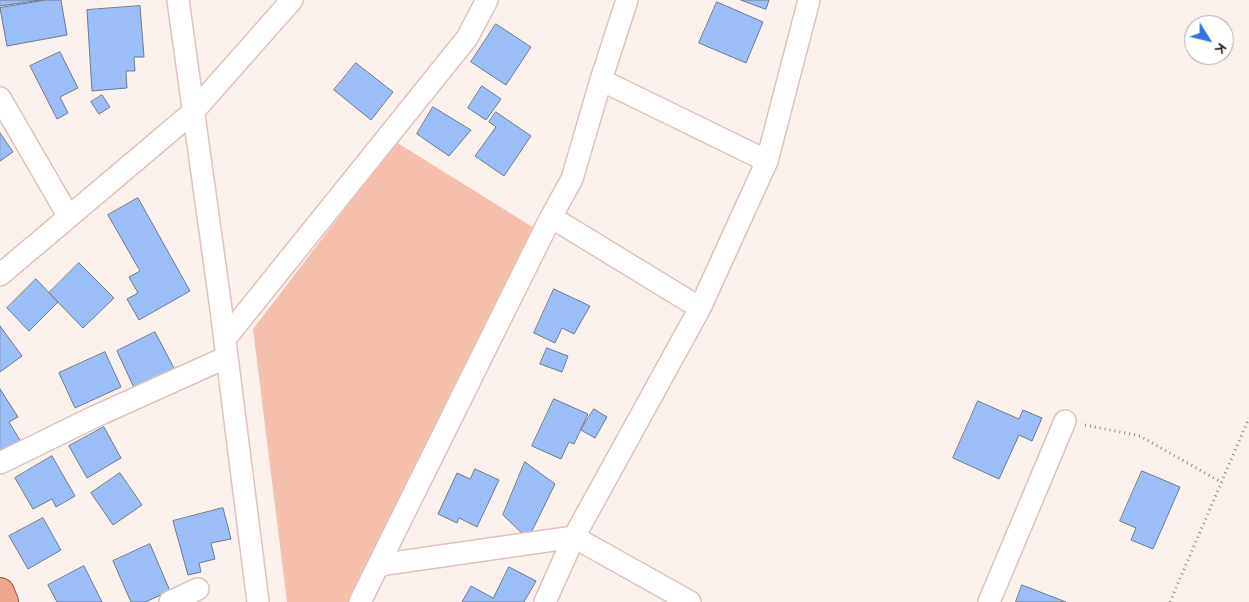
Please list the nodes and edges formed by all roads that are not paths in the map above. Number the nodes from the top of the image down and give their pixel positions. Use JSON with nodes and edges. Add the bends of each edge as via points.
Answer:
{"nodes":[{"id":1,"x":178,"y":0,"type":"edge"},
{"id":2,"x":292,"y":0,"type":"edge"},
{"id":3,"x":487,"y":0,"type":"edge"},
{"id":4,"x":627,"y":0,"type":"edge"},
{"id":5,"x":809,"y":0,"type":"edge"},
{"id":6,"x":601,"y":80,"type":"junction"},
{"id":7,"x":0,"y":98,"type":"edge"},
{"id":8,"x":193,"y":112,"type":"junction"},
{"id":9,"x":767,"y":161,"type":"junction"},
{"id":10,"x":69,"y":217,"type":"junction"},
{"id":11,"x":551,"y":217,"type":"junction"},
{"id":12,"x":0,"y":275,"type":"edge"},
{"id":13,"x":700,"y":308,"type":"junction"},
{"id":14,"x":226,"y":348,"type":"junction"},
{"id":15,"x":1065,"y":421,"type":"road end"},
{"id":16,"x":0,"y":463,"type":"edge"},
{"id":17,"x":574,"y":537,"type":"junction"},
{"id":18,"x":379,"y":566,"type":"junction"},
{"id":19,"x":198,"y":589,"type":"dead end"},
{"id":20,"x":0,"y":592,"type":"edge"},
{"id":21,"x":4,"y":602,"type":"edge"},
{"id":22,"x":170,"y":602,"type":"edge"},
{"id":23,"x":258,"y":602,"type":"edge"},
{"id":24,"x":360,"y":602,"type":"edge"},
{"id":25,"x":544,"y":602,"type":"edge"},
{"id":26,"x":690,"y":602,"type":"edge"},
{"id":27,"x":989,"y":602,"type":"edge"}],
"edges":[{"from":1,"to":8,"type":"street"},
{"from":2,"to":8,"type":"street"},
{"from":3,"to":14,"type":"street","via":[[467,38]]},
{"from":4,"to":6,"type":"street"},
{"from":5,"to":9,"type":"street"},
{"from":6,"to":9,"type":"street"},
{"from":6,"to":11,"type":"street","via":[[572,178]]},
{"from":7,"to":10,"type":"street"},
{"from":8,"to":10,"type":"street"},
{"from":8,"to":14,"type":"street"},
{"from":9,"to":13,"type":"street"},
{"from":10,"to":12,"type":"street"},
{"from":11,"to":13,"type":"street"},
{"from":11,"to":18,"type":"street"},
{"from":13,"to":17,"type":"street"},
{"from":14,"to":16,"type":"street"},
{"from":14,"to":23,"type":"street"},
{"from":15,"to":27,"type":"street"},
{"from":17,"to":18,"type":"street"},
{"from":17,"to":25,"type":"street"},
{"from":17,"to":26,"type":"street"},
{"from":18,"to":24,"type":"street"},
{"from":19,"to":22,"type":"street"},
{"from":20,"to":21,"type":"main road"}]}
